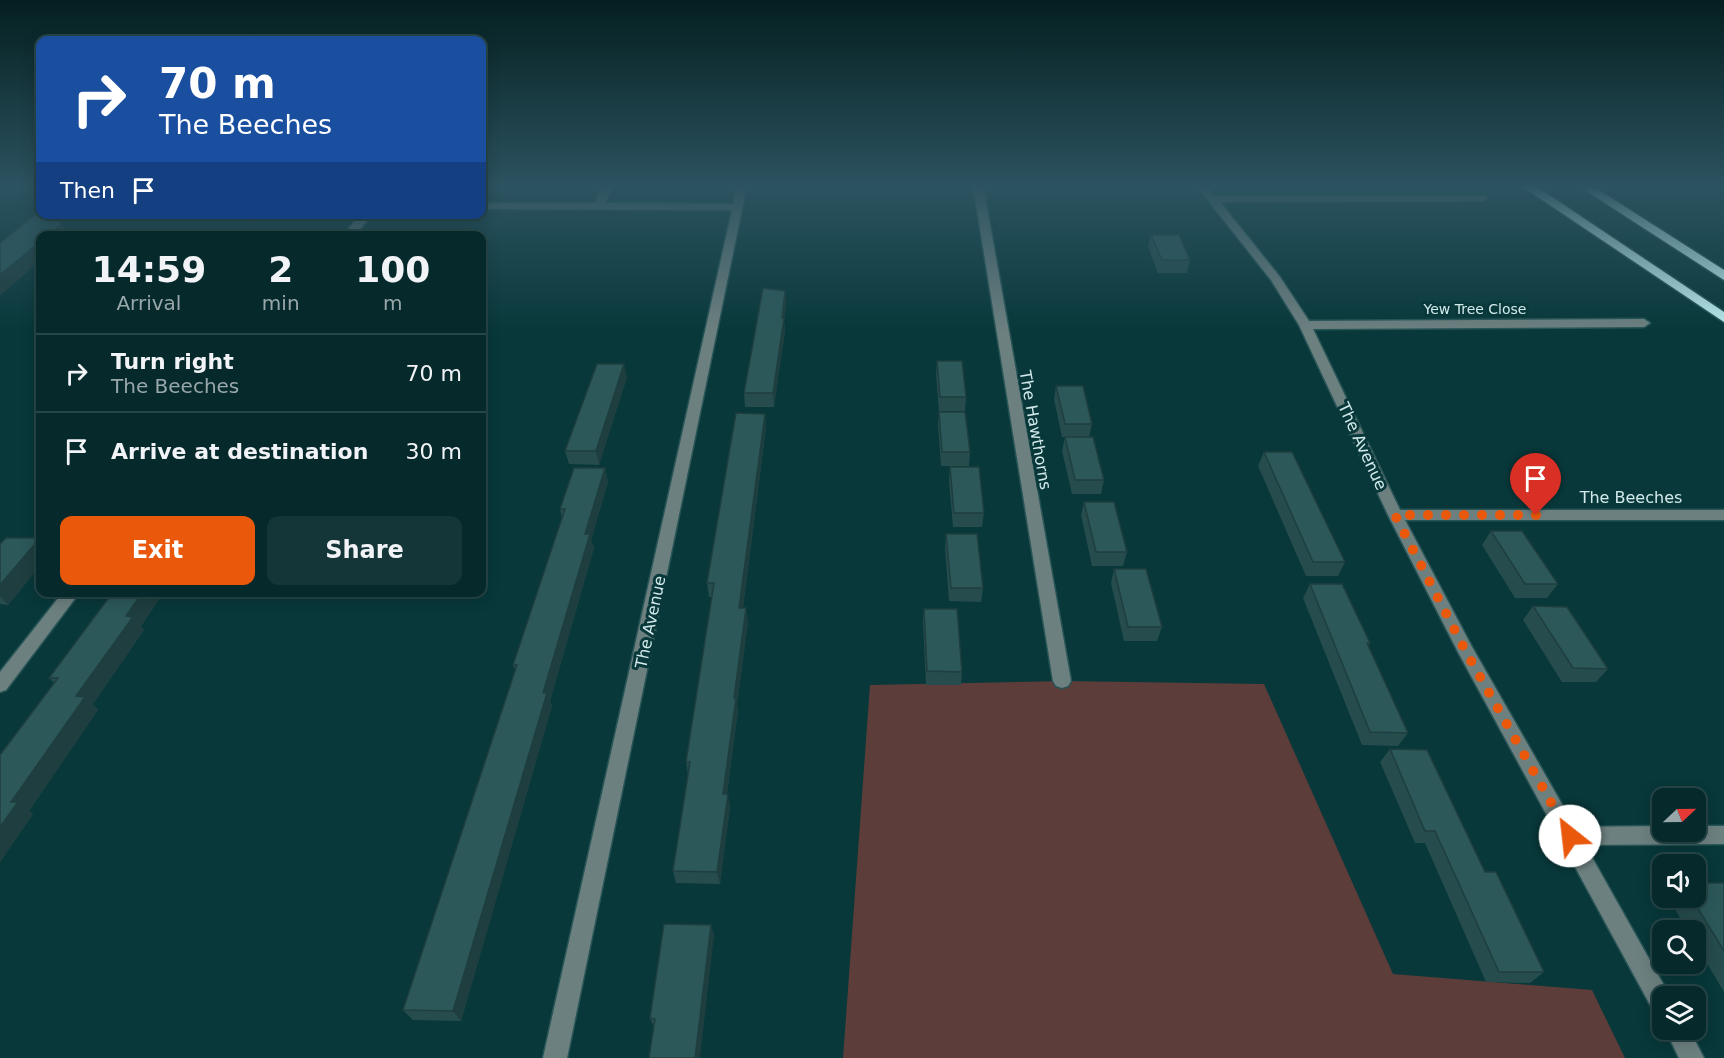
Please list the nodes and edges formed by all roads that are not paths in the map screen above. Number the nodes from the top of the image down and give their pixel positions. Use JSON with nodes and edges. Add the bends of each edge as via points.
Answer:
{"nodes":[{"id":1,"x":733,"y":234,"type":"edge"},
{"id":2,"x":986,"y":234,"type":"edge"},
{"id":3,"x":1240,"y":234,"type":"edge"},
{"id":4,"x":1600,"y":234,"type":"edge"},
{"id":5,"x":1660,"y":234,"type":"edge"},
{"id":6,"x":1724,"y":276,"type":"edge"},
{"id":7,"x":1724,"y":318,"type":"edge"},
{"id":8,"x":1644,"y":323,"type":"dead end"},
{"id":9,"x":1305,"y":325,"type":"junction"},
{"id":10,"x":1395,"y":515,"type":"junction"},
{"id":11,"x":1724,"y":515,"type":"edge"},
{"id":12,"x":68,"y":597,"type":"edge"},
{"id":13,"x":1062,"y":681,"type":"dead end"},
{"id":14,"x":0,"y":685,"type":"edge"},
{"id":15,"x":1724,"y":835,"type":"edge"},
{"id":16,"x":1570,"y":836,"type":"junction"},
{"id":17,"x":1652,"y":986,"type":"edge"},
{"id":18,"x":1682,"y":1040,"type":"edge"},
{"id":19,"x":555,"y":1058,"type":"edge"},
{"id":20,"x":1692,"y":1058,"type":"edge"}],
"edges":[{"from":1,"to":19,"type":"street","name":"The Avenue"},
{"from":2,"to":13,"type":"street","name":"The Hawthorns"},
{"from":3,"to":9,"type":"street","name":"The Avenue","via":[[1276,279]]},
{"from":4,"to":7,"type":"highway"},
{"from":5,"to":6,"type":"highway"},
{"from":8,"to":9,"type":"street","name":"Yew Tree Close"},
{"from":9,"to":10,"type":"street","name":"The Avenue"},
{"from":10,"to":11,"type":"street","name":"The Beeches"},
{"from":10,"to":16,"type":"street","name":"The Avenue","via":[[1466,652]]},
{"from":12,"to":14,"type":"street"},
{"from":15,"to":16,"type":"street"},
{"from":16,"to":17,"type":"street","name":"The Avenue"},
{"from":18,"to":20,"type":"street"}]}
